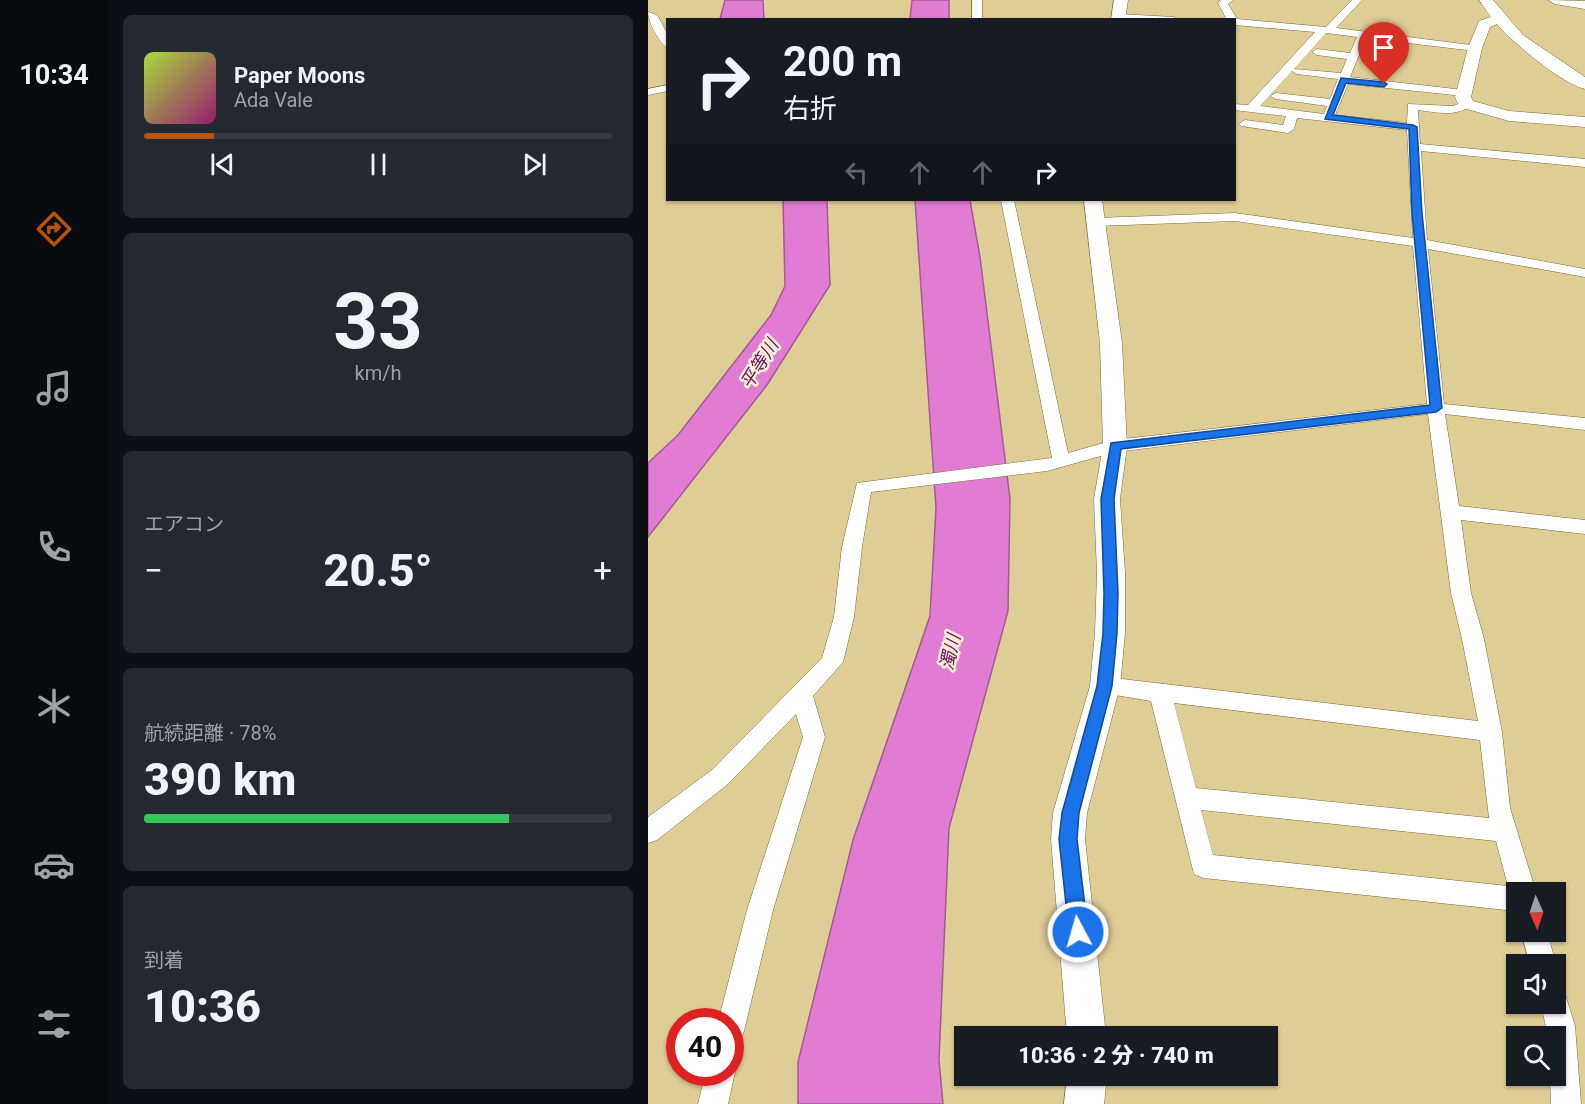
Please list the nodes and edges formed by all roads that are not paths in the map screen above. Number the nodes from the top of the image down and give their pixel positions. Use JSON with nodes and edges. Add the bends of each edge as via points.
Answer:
{"nodes":[{"id":1,"x":977,"y":0,"type":"edge"},
{"id":2,"x":1121,"y":0,"type":"edge"},
{"id":3,"x":1228,"y":0,"type":"edge"},
{"id":4,"x":1357,"y":0,"type":"edge"},
{"id":5,"x":1487,"y":0,"type":"edge"},
{"id":6,"x":1555,"y":0,"type":"edge"},
{"id":7,"x":1585,"y":5,"type":"edge"},
{"id":8,"x":648,"y":15,"type":"edge"},
{"id":9,"x":977,"y":18,"type":"edge"},
{"id":10,"x":1118,"y":18,"type":"edge"},
{"id":11,"x":1231,"y":18,"type":"edge"},
{"id":12,"x":1499,"y":20,"type":"junction"},
{"id":13,"x":1236,"y":21,"type":"edge"},
{"id":14,"x":1326,"y":30,"type":"junction"},
{"id":15,"x":1363,"y":34,"type":"junction"},
{"id":16,"x":666,"y":41,"type":"edge"},
{"id":17,"x":1475,"y":48,"type":"junction"},
{"id":18,"x":1317,"y":52,"type":"dead end"},
{"id":19,"x":1353,"y":57,"type":"junction"},
{"id":20,"x":1297,"y":71,"type":"dead end"},
{"id":21,"x":1344,"y":78,"type":"junction"},
{"id":22,"x":1585,"y":84,"type":"edge"},
{"id":23,"x":666,"y":88,"type":"edge"},
{"id":24,"x":648,"y":92,"type":"edge"},
{"id":25,"x":1276,"y":96,"type":"dead end"},
{"id":26,"x":1465,"y":99,"type":"junction"},
{"id":27,"x":1334,"y":103,"type":"junction"},
{"id":28,"x":1236,"y":107,"type":"edge"},
{"id":29,"x":1252,"y":108,"type":"junction"},
{"id":30,"x":1293,"y":113,"type":"junction"},
{"id":31,"x":1328,"y":117,"type":"junction"},
{"id":32,"x":1585,"y":122,"type":"edge"},
{"id":33,"x":1245,"y":124,"type":"dead end"},
{"id":34,"x":1413,"y":127,"type":"junction"},
{"id":35,"x":1414,"y":147,"type":"junction"},
{"id":36,"x":1585,"y":163,"type":"edge"},
{"id":37,"x":1007,"y":201,"type":"edge"},
{"id":38,"x":1095,"y":211,"type":"edge"},
{"id":39,"x":1420,"y":243,"type":"junction"},
{"id":40,"x":1585,"y":273,"type":"edge"},
{"id":41,"x":1436,"y":408,"type":"junction"},
{"id":42,"x":1585,"y":424,"type":"edge"},
{"id":43,"x":1115,"y":446,"type":"junction"},
{"id":44,"x":1054,"y":462,"type":"junction"},
{"id":45,"x":1451,"y":512,"type":"junction"},
{"id":46,"x":1585,"y":528,"type":"edge"},
{"id":47,"x":1105,"y":686,"type":"junction"},
{"id":48,"x":1160,"y":691,"type":"junction"},
{"id":49,"x":801,"y":693,"type":"junction"},
{"id":50,"x":1491,"y":732,"type":"junction"},
{"id":51,"x":1186,"y":798,"type":"junction"},
{"id":52,"x":1505,"y":831,"type":"junction"},
{"id":53,"x":648,"y":832,"type":"edge"},
{"id":54,"x":1520,"y":882,"type":"edge"},
{"id":55,"x":1506,"y":898,"type":"edge"},
{"id":56,"x":736,"y":1008,"type":"edge"},
{"id":57,"x":1558,"y":1014,"type":"edge"},
{"id":58,"x":1086,"y":1026,"type":"edge"},
{"id":59,"x":718,"y":1086,"type":"edge"},
{"id":60,"x":1086,"y":1086,"type":"edge"},
{"id":61,"x":713,"y":1104,"type":"edge"},
{"id":62,"x":1084,"y":1104,"type":"edge"},
{"id":63,"x":1566,"y":1104,"type":"edge"}],
"edges":[{"from":1,"to":9,"type":"street"},
{"from":2,"to":10,"type":"street"},
{"from":3,"to":11,"type":"street","via":[[1223,3]]},
{"from":4,"to":14,"type":"street"},
{"from":5,"to":12,"type":"street"},
{"from":6,"to":7,"type":"street"},
{"from":8,"to":16,"type":"street","via":[[652,15]]},
{"from":12,"to":17,"type":"street","via":[[1484,24]]},
{"from":12,"to":22,"type":"street","via":[[1535,52]]},
{"from":13,"to":14,"type":"street"},
{"from":14,"to":15,"type":"street"},
{"from":14,"to":29,"type":"street"},
{"from":15,"to":17,"type":"street"},
{"from":15,"to":19,"type":"street"},
{"from":17,"to":26,"type":"street"},
{"from":18,"to":19,"type":"street"},
{"from":19,"to":21,"type":"street"},
{"from":20,"to":21,"type":"street"},
{"from":21,"to":26,"type":"street"},
{"from":21,"to":27,"type":"street"},
{"from":23,"to":24,"type":"street"},
{"from":25,"to":27,"type":"street"},
{"from":26,"to":32,"type":"street","via":[[1475,109]]},
{"from":26,"to":34,"type":"street","via":[[1455,110],[1412,106]]},
{"from":27,"to":31,"type":"street"},
{"from":28,"to":29,"type":"street"},
{"from":29,"to":30,"type":"street"},
{"from":30,"to":31,"type":"street"},
{"from":30,"to":33,"type":"street","via":[[1288,129]]},
{"from":31,"to":34,"type":"street"},
{"from":34,"to":35,"type":"street"},
{"from":35,"to":36,"type":"street"},
{"from":35,"to":39,"type":"street"},
{"from":37,"to":44,"type":"street"},
{"from":38,"to":39,"type":"street","via":[[1235,218]]},
{"from":38,"to":43,"type":"street","via":[[1111,343]]},
{"from":39,"to":40,"type":"street"},
{"from":39,"to":41,"type":"street"},
{"from":41,"to":42,"type":"street"},
{"from":41,"to":43,"type":"street"},
{"from":41,"to":45,"type":"street"},
{"from":43,"to":44,"type":"street"},
{"from":43,"to":47,"type":"street","via":[[1107,499],[1111,573]]},
{"from":44,"to":49,"type":"street","via":[[863,487],[844,617],[832,662]]},
{"from":45,"to":46,"type":"street"},
{"from":45,"to":50,"type":"street","via":[[1461,593]]},
{"from":47,"to":48,"type":"street"},
{"from":47,"to":58,"type":"street","via":[[1070,813],[1068,839]]},
{"from":48,"to":50,"type":"street"},
{"from":48,"to":51,"type":"street"},
{"from":49,"to":53,"type":"street","via":[[720,777]]},
{"from":49,"to":56,"type":"street","via":[[814,737],[760,910]]},
{"from":50,"to":52,"type":"street","via":[[1498,808]]},
{"from":51,"to":52,"type":"street"},
{"from":51,"to":55,"type":"street","via":[[1203,866]]},
{"from":52,"to":54,"type":"street"},
{"from":57,"to":63,"type":"street"},
{"from":59,"to":61,"type":"street"},
{"from":60,"to":62,"type":"street"}]}
